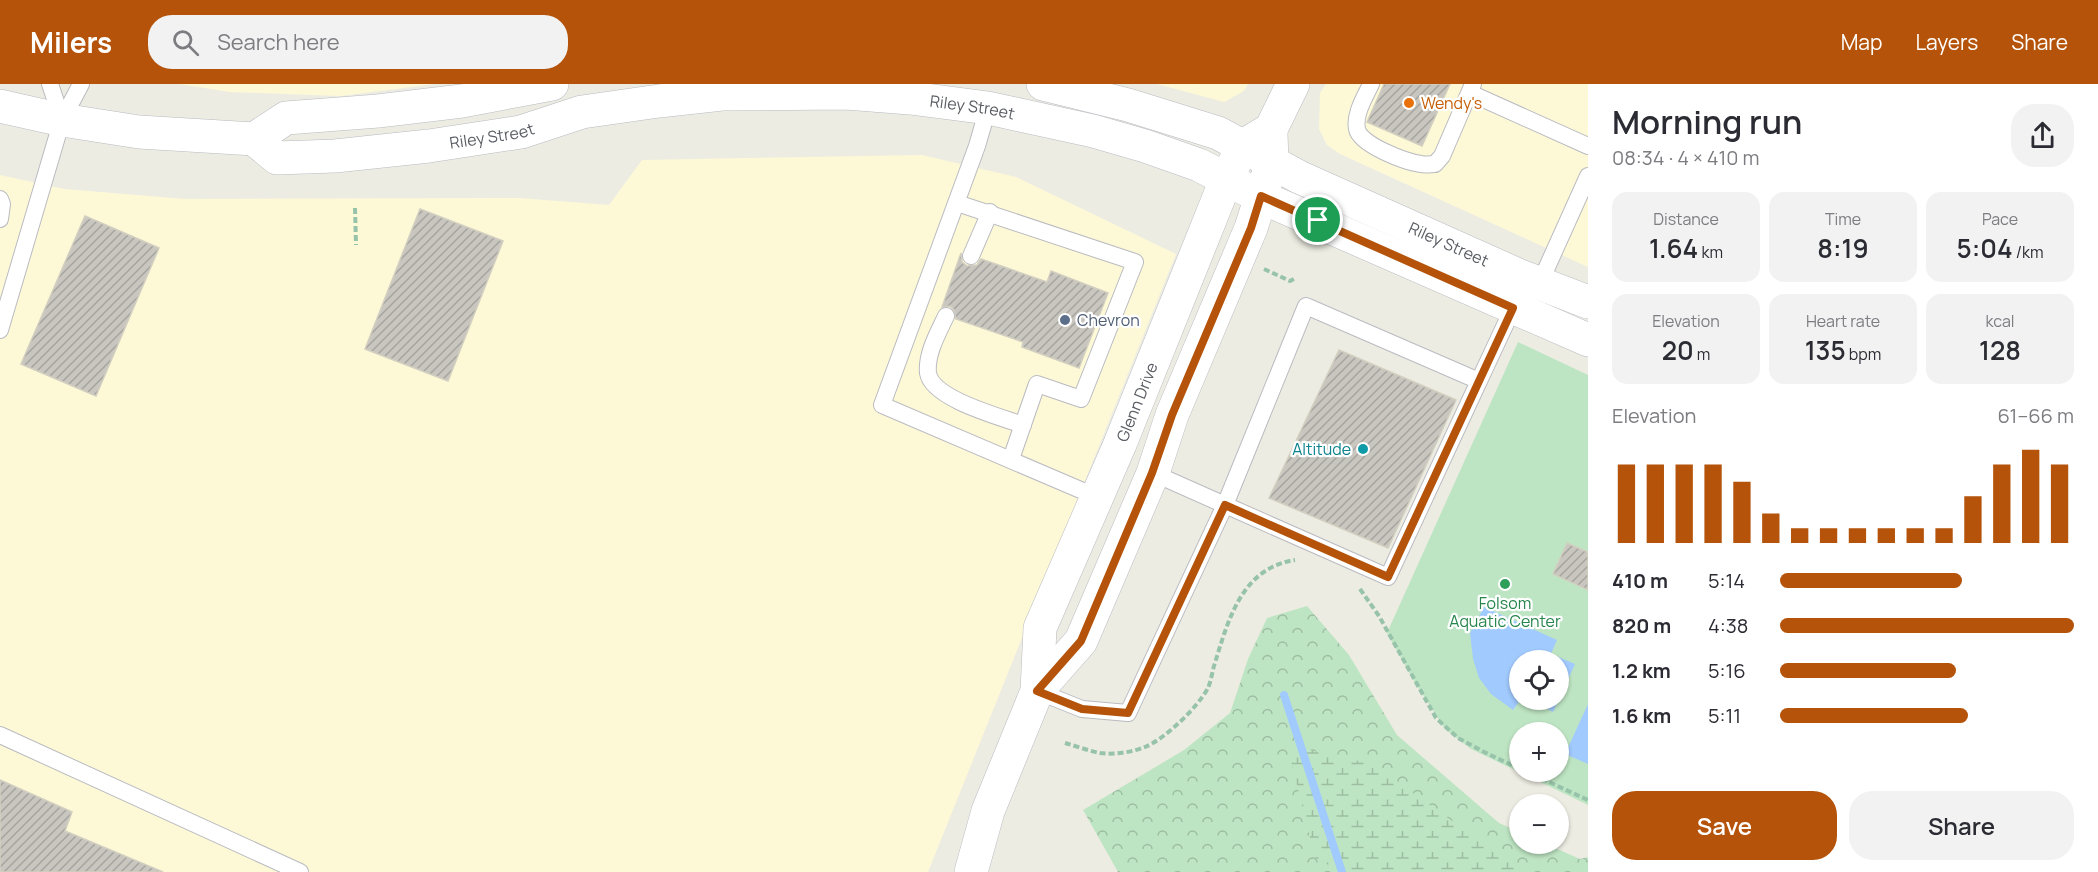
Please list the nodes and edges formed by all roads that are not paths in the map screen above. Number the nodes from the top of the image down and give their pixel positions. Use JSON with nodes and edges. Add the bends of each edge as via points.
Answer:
{"nodes":[{"id":1,"x":50,"y":84,"type":"edge"},
{"id":2,"x":81,"y":84,"type":"edge"},
{"id":3,"x":1046,"y":84,"type":"edge"},
{"id":4,"x":1293,"y":84,"type":"edge"},
{"id":5,"x":1371,"y":84,"type":"edge"},
{"id":6,"x":542,"y":85,"type":"edge"},
{"id":7,"x":1472,"y":88,"type":"edge"},
{"id":8,"x":722,"y":89,"type":"edge"},
{"id":9,"x":0,"y":106,"type":"edge"},
{"id":10,"x":988,"y":108,"type":"junction"},
{"id":11,"x":62,"y":120,"type":"junction"},
{"id":12,"x":1271,"y":129,"type":"junction"},
{"id":13,"x":254,"y":139,"type":"junction"},
{"id":14,"x":1243,"y":146,"type":"junction"},
{"id":15,"x":1588,"y":146,"type":"edge"},
{"id":16,"x":335,"y":156,"type":"junction"},
{"id":17,"x":1272,"y":162,"type":"junction"},
{"id":18,"x":1588,"y":176,"type":"edge"},
{"id":19,"x":1226,"y":180,"type":"junction"},
{"id":20,"x":1261,"y":196,"type":"junction"},
{"id":21,"x":0,"y":199,"type":"edge"},
{"id":22,"x":957,"y":203,"type":"junction"},
{"id":23,"x":990,"y":212,"type":"junction"},
{"id":24,"x":0,"y":219,"type":"edge"},
{"id":25,"x":971,"y":256,"type":"dead end"},
{"id":26,"x":1539,"y":285,"type":"junction"},
{"id":27,"x":1588,"y":302,"type":"edge"},
{"id":28,"x":1513,"y":308,"type":"junction"},
{"id":29,"x":946,"y":316,"type":"dead end"},
{"id":30,"x":0,"y":330,"type":"edge"},
{"id":31,"x":1588,"y":340,"type":"edge"},
{"id":32,"x":1479,"y":381,"type":"junction"},
{"id":33,"x":1023,"y":425,"type":"junction"},
{"id":34,"x":1011,"y":459,"type":"junction"},
{"id":35,"x":1152,"y":473,"type":"junction"},
{"id":36,"x":1097,"y":497,"type":"junction"},
{"id":37,"x":1225,"y":505,"type":"junction"},
{"id":38,"x":1081,"y":641,"type":"junction"},
{"id":39,"x":1037,"y":691,"type":"junction"},
{"id":40,"x":0,"y":735,"type":"edge"},
{"id":41,"x":300,"y":872,"type":"edge"},
{"id":42,"x":971,"y":872,"type":"edge"}],
"edges":[{"from":1,"to":11,"type":"lane"},
{"from":2,"to":11,"type":"lane"},
{"from":3,"to":14,"type":"main road","name":"Riley Street","via":[[1161,115],[1218,133]]},
{"from":4,"to":12,"type":"main road","name":"Glenn Drive"},
{"from":5,"to":7,"type":"lane","via":[[1357,117],[1358,135],[1400,158],[1421,164],[1435,164],[1442,156]]},
{"from":6,"to":13,"type":"main road","via":[[462,101],[286,118]]},
{"from":6,"to":16,"type":"main road","via":[[518,106],[496,116],[360,135]]},
{"from":7,"to":15,"type":"lane"},
{"from":8,"to":10,"type":"main road","name":"Riley Street","via":[[846,93]]},
{"from":8,"to":16,"type":"main road","name":"Riley Street","via":[[582,112],[520,132]]},
{"from":9,"to":11,"type":"main road"},
{"from":10,"to":19,"type":"main road","name":"Riley Street","via":[[1145,146],[1199,165]]},
{"from":10,"to":22,"type":"lane"},
{"from":11,"to":13,"type":"main road","via":[[139,132]]},
{"from":11,"to":30,"type":"lane"},
{"from":12,"to":14,"type":"main road"},
{"from":12,"to":17,"type":"main road","name":"Glenn Drive"},
{"from":13,"to":16,"type":"main road","name":"Riley Street","via":[[277,158]]},
{"from":14,"to":17,"type":"main road","name":"Riley Street"},
{"from":14,"to":19,"type":"main road","name":"Glenn Drive"},
{"from":17,"to":20,"type":"main road","name":"Glenn Drive"},
{"from":17,"to":26,"type":"main road","name":"Riley Street"},
{"from":18,"to":26,"type":"lane"},
{"from":19,"to":20,"type":"main road","name":"Riley Street"},
{"from":19,"to":36,"type":"main road","name":"Glenn Drive"},
{"from":20,"to":28,"type":"main road","name":"Riley Street"},
{"from":20,"to":35,"type":"main road","name":"Glenn Drive"},
{"from":21,"to":24,"type":"lane"},
{"from":22,"to":23,"type":"lane"},
{"from":22,"to":34,"type":"lane","via":[[882,405]]},
{"from":23,"to":25,"type":"lane"},
{"from":23,"to":33,"type":"lane","via":[[1135,262],[1081,399],[1037,384]]},
{"from":26,"to":27,"type":"main road","name":"Riley Street"},
{"from":28,"to":31,"type":"main road","name":"Riley Street"},
{"from":28,"to":32,"type":"lane"},
{"from":29,"to":33,"type":"lane","via":[[930,354],[928,374],[937,388],[956,400]]},
{"from":32,"to":37,"type":"lane","via":[[1388,577]]},
{"from":32,"to":37,"type":"lane","via":[[1306,306]]},
{"from":33,"to":34,"type":"lane"},
{"from":34,"to":36,"type":"lane"},
{"from":35,"to":37,"type":"lane"},
{"from":35,"to":38,"type":"main road","name":"Glenn Drive"},
{"from":36,"to":38,"type":"main road","via":[[1106,508],[1103,526],[1075,597]]},
{"from":36,"to":39,"type":"main road","name":"Glenn Drive","via":[[1040,628]]},
{"from":37,"to":39,"type":"lane","via":[[1128,713],[1082,709]]},
{"from":38,"to":39,"type":"main road","name":"Glenn Drive"},
{"from":39,"to":42,"type":"main road","name":"Glenn Drive","via":[[988,811]]},
{"from":40,"to":41,"type":"lane"}]}
